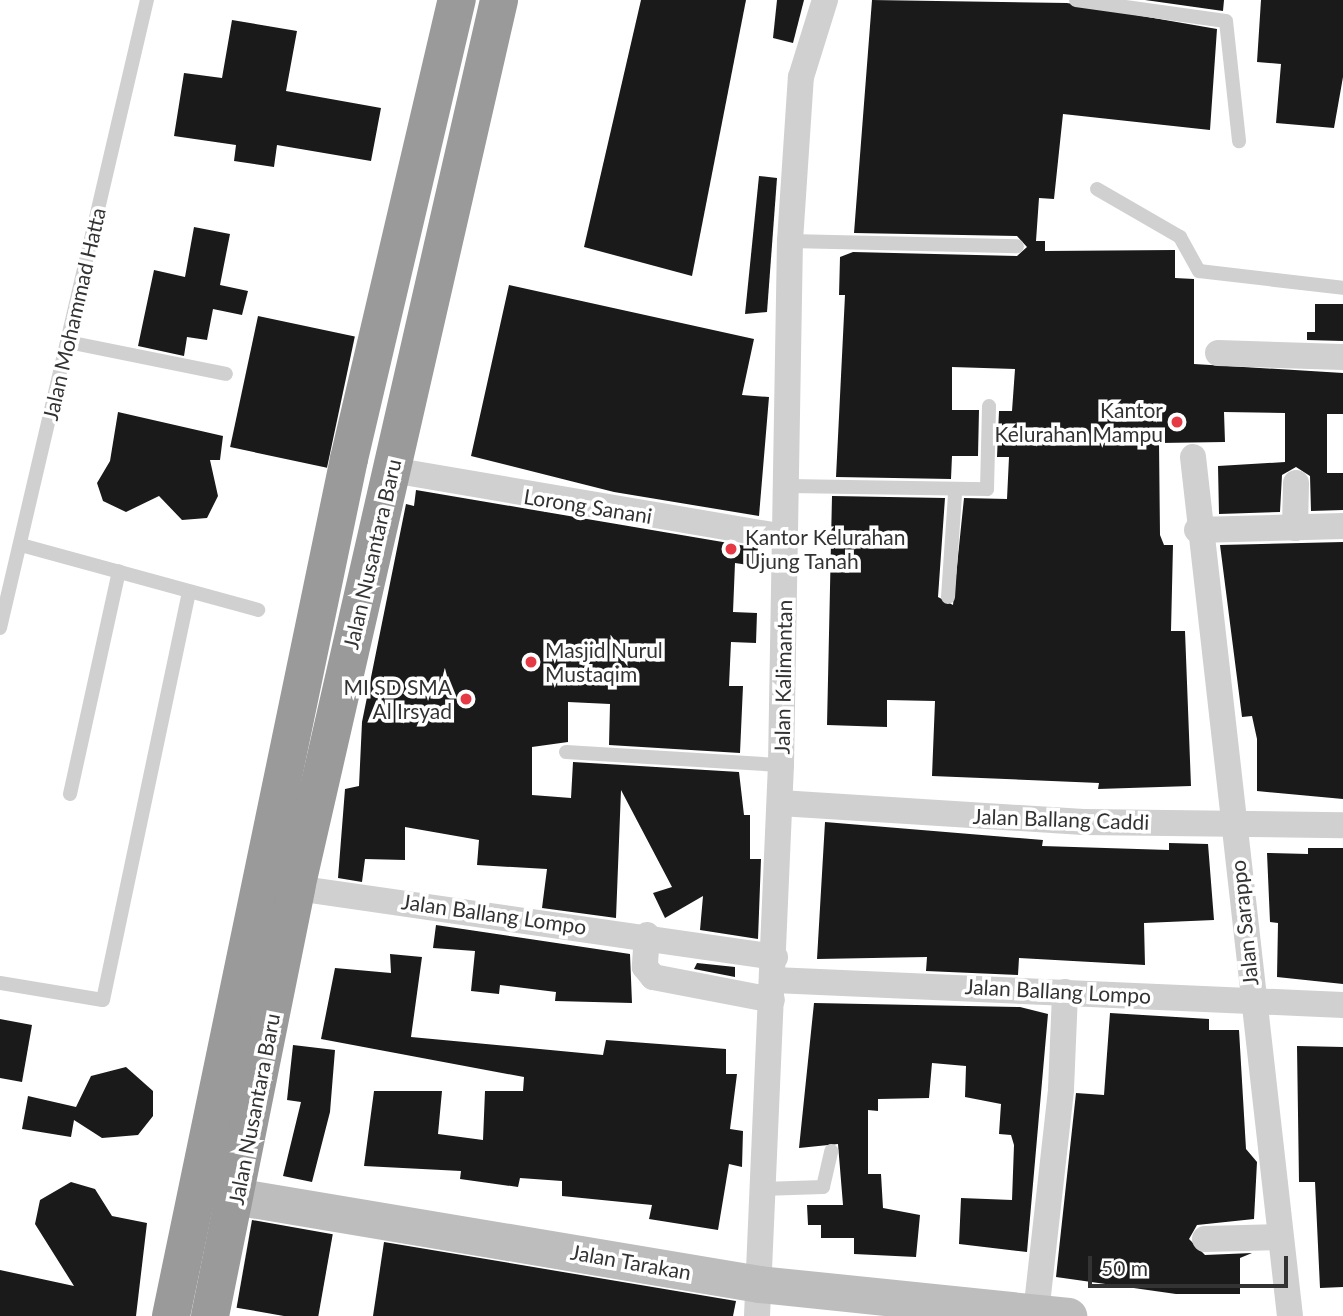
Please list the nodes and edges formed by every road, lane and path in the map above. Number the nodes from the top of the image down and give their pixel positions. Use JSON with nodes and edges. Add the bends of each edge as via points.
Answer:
{"nodes":[{"id":1,"x":147,"y":0,"type":"edge"},
{"id":2,"x":457,"y":0,"type":"edge"},
{"id":3,"x":499,"y":0,"type":"edge"},
{"id":4,"x":825,"y":0,"type":"edge"},
{"id":5,"x":1076,"y":0,"type":"edge"},
{"id":6,"x":435,"y":96,"type":"junction"},
{"id":7,"x":478,"y":106,"type":"junction"},
{"id":8,"x":1239,"y":141,"type":"dead end"},
{"id":9,"x":1097,"y":189,"type":"dead end"},
{"id":10,"x":790,"y":241,"type":"junction"},
{"id":11,"x":1017,"y":246,"type":"dead end"},
{"id":12,"x":1343,"y":288,"type":"edge"},
{"id":13,"x":68,"y":342,"type":"junction"},
{"id":14,"x":1218,"y":353,"type":"dead end"},
{"id":15,"x":1343,"y":357,"type":"edge"},
{"id":16,"x":226,"y":374,"type":"dead end"},
{"id":17,"x":989,"y":405,"type":"dead end"},
{"id":18,"x":1193,"y":457,"type":"dead end"},
{"id":19,"x":392,"y":470,"type":"junction"},
{"id":20,"x":1296,"y":483,"type":"dead end"},
{"id":21,"x":788,"y":486,"type":"junction"},
{"id":22,"x":955,"y":492,"type":"junction"},
{"id":23,"x":1343,"y":526,"type":"edge"},
{"id":24,"x":1295,"y":528,"type":"junction"},
{"id":25,"x":1197,"y":530,"type":"junction"},
{"id":26,"x":786,"y":537,"type":"junction"},
{"id":27,"x":21,"y":545,"type":"junction"},
{"id":28,"x":119,"y":571,"type":"junction"},
{"id":29,"x":5,"y":589,"type":"edge"},
{"id":30,"x":189,"y":592,"type":"junction"},
{"id":31,"x":948,"y":597,"type":"dead end"},
{"id":32,"x":258,"y":610,"type":"dead end"},
{"id":33,"x":0,"y":628,"type":"edge"},
{"id":34,"x":566,"y":752,"type":"dead end"},
{"id":35,"x":781,"y":765,"type":"junction"},
{"id":36,"x":70,"y":794,"type":"dead end"},
{"id":37,"x":780,"y":803,"type":"junction"},
{"id":38,"x":1233,"y":824,"type":"junction"},
{"id":39,"x":1343,"y":825,"type":"edge"},
{"id":40,"x":296,"y":888,"type":"junction"},
{"id":41,"x":647,"y":935,"type":"junction"},
{"id":42,"x":774,"y":979,"type":"junction"},
{"id":43,"x":0,"y":983,"type":"edge"},
{"id":44,"x":1065,"y":992,"type":"junction"},
{"id":45,"x":1253,"y":1000,"type":"junction"},
{"id":46,"x":1343,"y":1005,"type":"edge"},
{"id":47,"x":831,"y":1151,"type":"dead end"},
{"id":48,"x":760,"y":1189,"type":"junction"},
{"id":49,"x":197,"y":1190,"type":"junction"},
{"id":50,"x":238,"y":1196,"type":"junction"},
{"id":51,"x":1279,"y":1237,"type":"junction"},
{"id":52,"x":1205,"y":1239,"type":"dead end"},
{"id":53,"x":758,"y":1300,"type":"edge"},
{"id":54,"x":1052,"y":1314,"type":"edge"},
{"id":55,"x":171,"y":1316,"type":"edge"},
{"id":56,"x":210,"y":1316,"type":"edge"},
{"id":57,"x":1290,"y":1316,"type":"edge"}],
"edges":[{"from":1,"to":13,"type":"lane","name":"Jalan Mohammad Hatta"},
{"from":2,"to":6,"type":"highway","name":"Jalan Nusantara Baru"},
{"from":3,"to":7,"type":"highway","name":"Jalan Nusantara Baru"},
{"from":4,"to":10,"type":"street","name":"Jalan Kalimantan","via":[[801,77]]},
{"from":5,"to":8,"type":"lane","via":[[1226,21]]},
{"from":6,"to":7,"type":"highway"},
{"from":6,"to":49,"type":"highway","name":"Jalan Nusantara Baru","via":[[349,459]]},
{"from":7,"to":19,"type":"highway","name":"Jalan Nusantara Baru"},
{"from":9,"to":12,"type":"lane","via":[[1180,237],[1199,271]]},
{"from":10,"to":11,"type":"lane"},
{"from":10,"to":21,"type":"street","name":"Jalan Kalimantan"},
{"from":13,"to":16,"type":"lane"},
{"from":13,"to":27,"type":"lane","name":"Jalan Mohammad Hatta"},
{"from":14,"to":15,"type":"street"},
{"from":17,"to":22,"type":"lane","via":[[989,487]]},
{"from":18,"to":25,"type":"street","name":"Jalan Sarappo"},
{"from":19,"to":26,"type":"street","name":"Lorong Sanani"},
{"from":19,"to":40,"type":"highway","name":"Jalan Nusantara Baru"},
{"from":20,"to":24,"type":"street"},
{"from":21,"to":22,"type":"lane"},
{"from":21,"to":26,"type":"street","name":"Jalan Kalimantan"},
{"from":22,"to":31,"type":"lane"},
{"from":23,"to":24,"type":"street"},
{"from":24,"to":25,"type":"street"},
{"from":25,"to":38,"type":"street","name":"Jalan Sarappo"},
{"from":26,"to":35,"type":"street","name":"Jalan Kalimantan"},
{"from":27,"to":28,"type":"lane"},
{"from":27,"to":29,"type":"lane","name":"Jalan Mohammad Hatta"},
{"from":28,"to":30,"type":"lane"},
{"from":28,"to":36,"type":"lane"},
{"from":29,"to":33,"type":"lane","name":"Jalan Mohammad Hatta"},
{"from":30,"to":32,"type":"lane"},
{"from":30,"to":43,"type":"lane","via":[[103,1000]]},
{"from":34,"to":35,"type":"lane"},
{"from":35,"to":37,"type":"street","name":"Jalan Kalimantan"},
{"from":37,"to":38,"type":"street","name":"Jalan Ballang Caddi"},
{"from":37,"to":42,"type":"street","name":"Jalan Kalimantan"},
{"from":38,"to":39,"type":"street","name":"Jalan Ballang Caddi"},
{"from":38,"to":45,"type":"street","name":"Jalan Sarappo"},
{"from":40,"to":41,"type":"street","name":"Jalan Ballang Lompo"},
{"from":40,"to":50,"type":"highway","name":"Jalan Nusantara Baru"},
{"from":41,"to":42,"type":"street","name":"Jalan Ballang Lompo"},
{"from":41,"to":42,"type":"street","via":[[645,967],[653,977]]},
{"from":42,"to":44,"type":"street","name":"Jalan Ballang Lompo"},
{"from":42,"to":48,"type":"street","name":"Jalan Kalimantan"},
{"from":44,"to":45,"type":"street","name":"Jalan Ballang Lompo"},
{"from":44,"to":54,"type":"street"},
{"from":45,"to":46,"type":"street","name":"Jalan Ballang Lompo"},
{"from":45,"to":51,"type":"street","name":"Jalan Sarappo"},
{"from":47,"to":48,"type":"lane","via":[[823,1187]]},
{"from":48,"to":53,"type":"street","name":"Jalan Kalimantan"},
{"from":49,"to":50,"type":"main road","name":"Jalan Tarakan"},
{"from":49,"to":55,"type":"highway","name":"Jalan Nusantara Baru"},
{"from":50,"to":53,"type":"main road","name":"Jalan Tarakan"},
{"from":50,"to":56,"type":"highway","name":"Jalan Nusantara Baru"},
{"from":51,"to":52,"type":"street"},
{"from":51,"to":57,"type":"street","name":"Jalan Sarappo"},
{"from":53,"to":54,"type":"main road","name":"Jalan Tarakan"}]}
